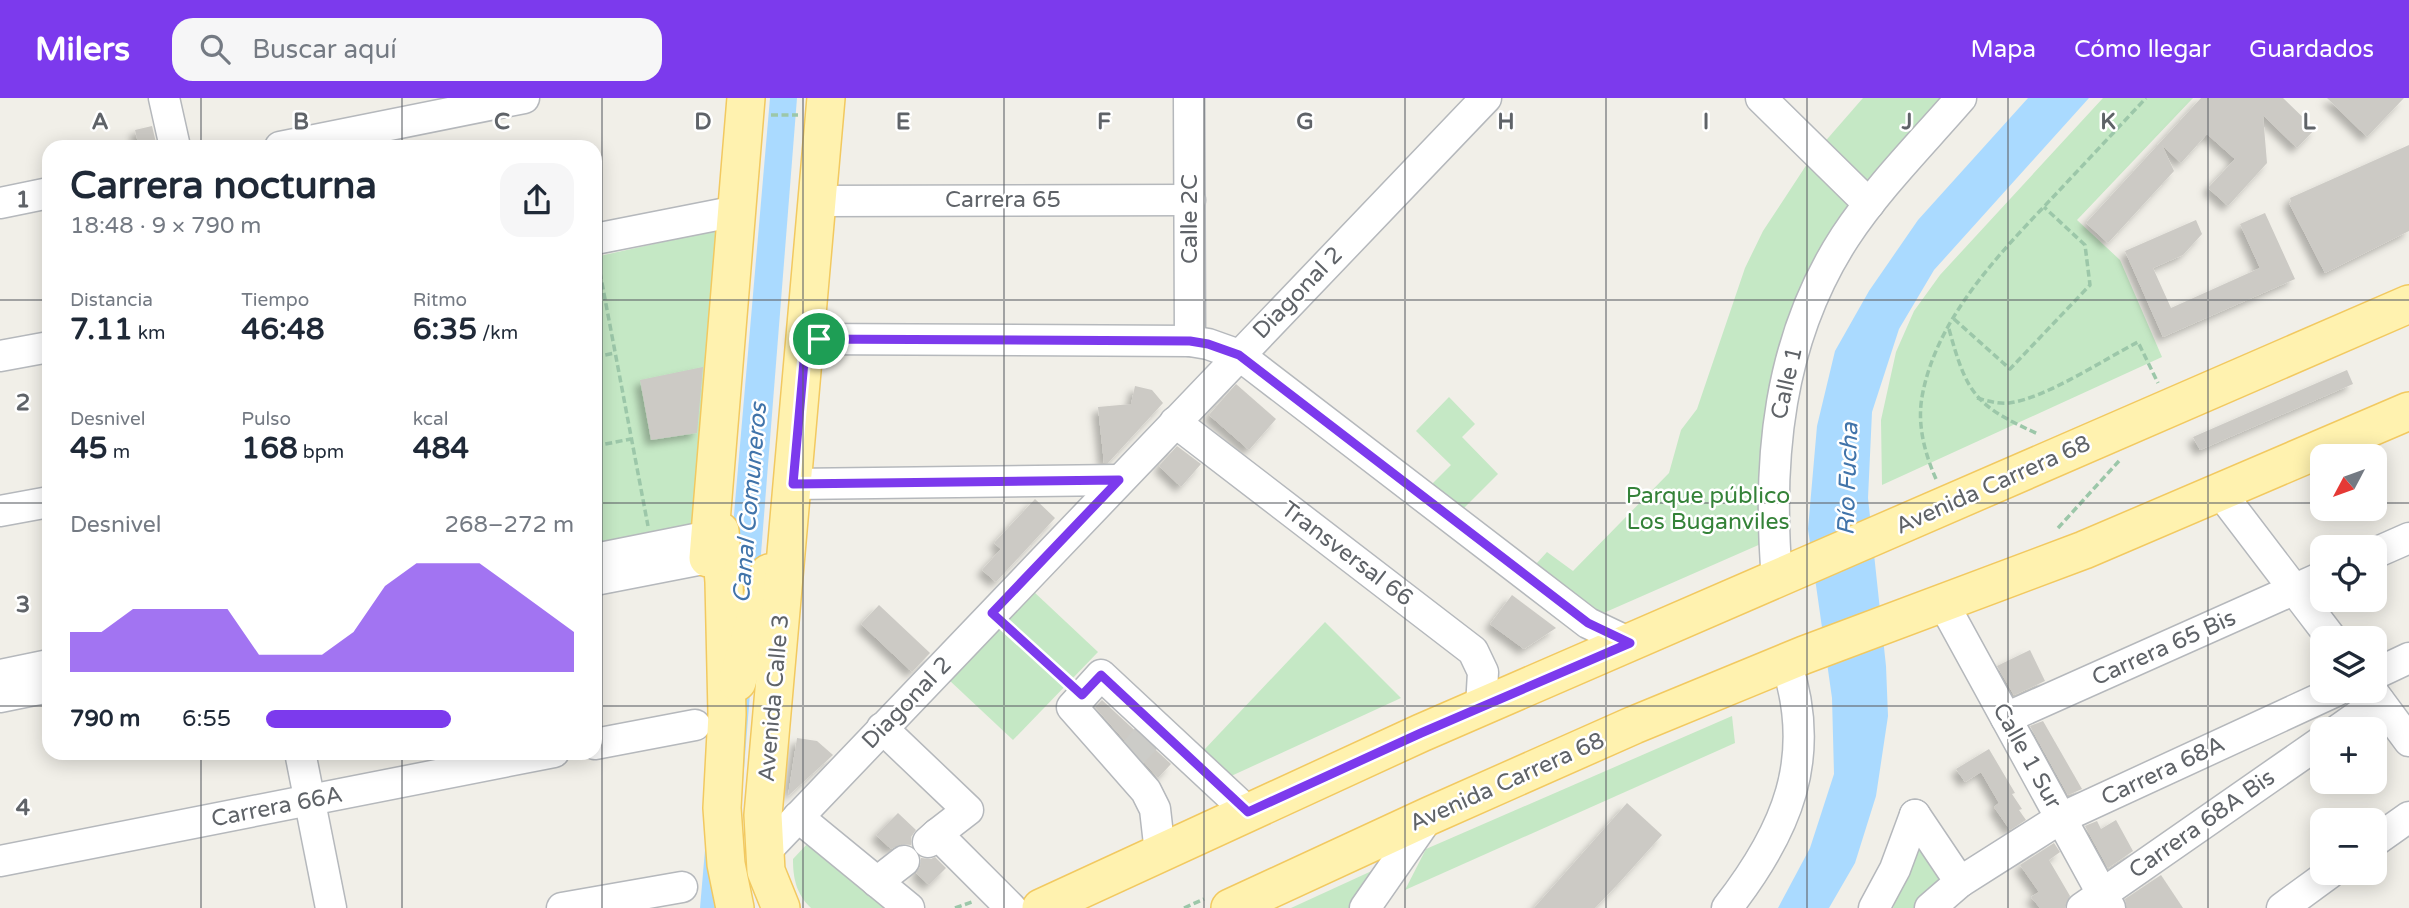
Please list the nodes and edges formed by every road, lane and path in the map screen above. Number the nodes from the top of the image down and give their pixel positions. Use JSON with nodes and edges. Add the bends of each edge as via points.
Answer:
{"nodes":[{"id":1,"x":164,"y":98,"type":"edge"},
{"id":2,"x":524,"y":98,"type":"edge"},
{"id":3,"x":1189,"y":98,"type":"edge"},
{"id":4,"x":1486,"y":98,"type":"edge"},
{"id":5,"x":1761,"y":98,"type":"edge"},
{"id":6,"x":1961,"y":98,"type":"edge"},
{"id":7,"x":2146,"y":98,"type":"edge"},
{"id":8,"x":756,"y":106,"type":"edge"},
{"id":9,"x":811,"y":106,"type":"edge"},
{"id":10,"x":173,"y":140,"type":"edge"},
{"id":11,"x":315,"y":140,"type":"edge"},
{"id":12,"x":42,"y":194,"type":"edge"},
{"id":13,"x":1189,"y":200,"type":"junction"},
{"id":14,"x":817,"y":201,"type":"junction"},
{"id":15,"x":0,"y":203,"type":"edge"},
{"id":16,"x":1869,"y":204,"type":"junction"},
{"id":17,"x":2044,"y":207,"type":"junction"},
{"id":18,"x":737,"y":211,"type":"junction"},
{"id":19,"x":602,"y":238,"type":"edge"},
{"id":20,"x":602,"y":283,"type":"edge"},
{"id":21,"x":2409,"y":304,"type":"edge"},
{"id":22,"x":1954,"y":319,"type":"junction"},
{"id":23,"x":1948,"y":327,"type":"junction"},
{"id":24,"x":806,"y":339,"type":"junction"},
{"id":25,"x":1190,"y":341,"type":"junction"},
{"id":26,"x":42,"y":347,"type":"edge"},
{"id":27,"x":615,"y":353,"type":"junction"},
{"id":28,"x":1239,"y":355,"type":"junction"},
{"id":29,"x":0,"y":356,"type":"edge"},
{"id":30,"x":602,"y":356,"type":"edge"},
{"id":31,"x":2161,"y":388,"type":"dead end"},
{"id":32,"x":1977,"y":398,"type":"junction"},
{"id":33,"x":2409,"y":411,"type":"edge"},
{"id":34,"x":1175,"y":422,"type":"junction"},
{"id":35,"x":2048,"y":438,"type":"dead end"},
{"id":36,"x":632,"y":439,"type":"junction"},
{"id":37,"x":602,"y":445,"type":"edge"},
{"id":38,"x":2122,"y":458,"type":"dead end"},
{"id":39,"x":715,"y":474,"type":"junction"},
{"id":40,"x":1119,"y":480,"type":"junction"},
{"id":41,"x":793,"y":484,"type":"junction"},
{"id":42,"x":2220,"y":492,"type":"junction"},
{"id":43,"x":42,"y":503,"type":"edge"},
{"id":44,"x":1948,"y":505,"type":"junction"},
{"id":45,"x":0,"y":512,"type":"edge"},
{"id":46,"x":2053,"y":534,"type":"dead end"},
{"id":47,"x":651,"y":538,"type":"dead end"},
{"id":48,"x":2409,"y":538,"type":"edge"},
{"id":49,"x":2387,"y":548,"type":"edge"},
{"id":50,"x":602,"y":558,"type":"edge"},
{"id":51,"x":714,"y":559,"type":"junction"},
{"id":52,"x":1790,"y":574,"type":"junction"},
{"id":53,"x":602,"y":579,"type":"edge"},
{"id":54,"x":2310,"y":582,"type":"edge"},
{"id":55,"x":2294,"y":589,"type":"junction"},
{"id":56,"x":1943,"y":603,"type":"junction"},
{"id":57,"x":992,"y":613,"type":"junction"},
{"id":58,"x":2322,"y":626,"type":"edge"},
{"id":59,"x":1630,"y":643,"type":"junction"},
{"id":60,"x":1795,"y":658,"type":"junction"},
{"id":61,"x":2409,"y":658,"type":"edge"},
{"id":62,"x":42,"y":666,"type":"edge"},
{"id":63,"x":0,"y":675,"type":"edge"},
{"id":64,"x":2387,"y":678,"type":"edge"},
{"id":65,"x":42,"y":688,"type":"edge"},
{"id":66,"x":1082,"y":695,"type":"junction"},
{"id":67,"x":0,"y":696,"type":"edge"},
{"id":68,"x":2310,"y":703,"type":"edge"},
{"id":69,"x":2362,"y":703,"type":"edge"},
{"id":70,"x":2384,"y":703,"type":"edge"},
{"id":71,"x":1481,"y":707,"type":"junction"},
{"id":72,"x":2350,"y":717,"type":"edge"},
{"id":73,"x":2006,"y":718,"type":"junction"},
{"id":74,"x":711,"y":720,"type":"junction"},
{"id":75,"x":882,"y":728,"type":"junction"},
{"id":76,"x":2409,"y":741,"type":"edge"},
{"id":77,"x":602,"y":743,"type":"edge"},
{"id":78,"x":1140,"y":744,"type":"junction"},
{"id":79,"x":2310,"y":750,"type":"edge"},
{"id":80,"x":302,"y":760,"type":"edge"},
{"id":81,"x":514,"y":760,"type":"edge"},
{"id":82,"x":310,"y":801,"type":"junction"},
{"id":83,"x":1248,"y":812,"type":"junction"},
{"id":84,"x":1429,"y":816,"type":"junction"},
{"id":85,"x":798,"y":817,"type":"junction"},
{"id":86,"x":2409,"y":817,"type":"edge"},
{"id":87,"x":2061,"y":818,"type":"junction"},
{"id":88,"x":2387,"y":833,"type":"edge"},
{"id":89,"x":764,"y":853,"type":"junction"},
{"id":90,"x":1160,"y":853,"type":"junction"},
{"id":91,"x":0,"y":861,"type":"edge"},
{"id":92,"x":904,"y":861,"type":"dead end"},
{"id":93,"x":877,"y":882,"type":"junction"},
{"id":94,"x":1959,"y":882,"type":"junction"},
{"id":95,"x":2314,"y":885,"type":"edge"},
{"id":96,"x":682,"y":887,"type":"dead end"},
{"id":97,"x":2098,"y":903,"type":"edge"},
{"id":98,"x":331,"y":908,"type":"edge"},
{"id":99,"x":562,"y":908,"type":"edge"},
{"id":100,"x":735,"y":908,"type":"edge"},
{"id":101,"x":781,"y":908,"type":"edge"},
{"id":102,"x":909,"y":908,"type":"edge"},
{"id":103,"x":1011,"y":908,"type":"edge"},
{"id":104,"x":1041,"y":908,"type":"edge"},
{"id":105,"x":1230,"y":908,"type":"edge"},
{"id":106,"x":1365,"y":908,"type":"edge"},
{"id":107,"x":1727,"y":908,"type":"edge"},
{"id":108,"x":1874,"y":908,"type":"edge"},
{"id":109,"x":1930,"y":908,"type":"edge"},
{"id":110,"x":2282,"y":908,"type":"edge"}],
"edges":[{"from":1,"to":10,"type":"street"},
{"from":2,"to":11,"type":"street"},
{"from":3,"to":13,"type":"street","name":"Calle 2C"},
{"from":4,"to":28,"type":"street","name":"Diagonal 2"},
{"from":5,"to":16,"type":"street"},
{"from":6,"to":16,"type":"street","name":"Calle 1"},
{"from":7,"to":17,"type":"path"},
{"from":8,"to":9,"type":"path"},
{"from":8,"to":18,"type":"main road","name":"Avenida Calle 3"},
{"from":9,"to":14,"type":"main road","name":"Avenida Calle 3"},
{"from":12,"to":15,"type":"street"},
{"from":13,"to":14,"type":"street","name":"Carrera 65"},
{"from":13,"to":25,"type":"street","name":"Calle 2C"},
{"from":14,"to":24,"type":"main road","name":"Avenida Calle 3"},
{"from":16,"to":52,"type":"street","name":"Calle 1","via":[[1826,272],[1805,316],[1785,379],[1773,483]]},
{"from":17,"to":22,"type":"path","via":[[1980,278]]},
{"from":17,"to":22,"type":"path","via":[[2085,245],[2090,285],[2010,369]]},
{"from":18,"to":19,"type":"street"},
{"from":18,"to":39,"type":"main road","name":"Avenida Calle 3"},
{"from":20,"to":27,"type":"path"},
{"from":21,"to":44,"type":"main road","name":"Avenida Carrera 68"},
{"from":22,"to":23,"type":"path"},
{"from":23,"to":32,"type":"path","via":[[1958,364]]},
{"from":23,"to":44,"type":"path","via":[[1922,398],[1921,422],[1927,459]]},
{"from":24,"to":25,"type":"street"},
{"from":24,"to":41,"type":"main road","name":"Avenida Calle 3"},
{"from":25,"to":28,"type":"street"},
{"from":26,"to":29,"type":"street"},
{"from":27,"to":30,"type":"path"},
{"from":27,"to":36,"type":"path"},
{"from":28,"to":34,"type":"street","name":"Diagonal 2"},
{"from":28,"to":59,"type":"street","via":[[1588,623]]},
{"from":31,"to":32,"type":"path","via":[[2138,342],[2032,397],[2009,403]]},
{"from":32,"to":35,"type":"path","via":[[2009,421]]},
{"from":33,"to":42,"type":"main road","name":"Avenida Carrera 68"},
{"from":34,"to":40,"type":"street","name":"Diagonal 2"},
{"from":34,"to":71,"type":"street","name":"Transversal 66","via":[[1473,651],[1483,672]]},
{"from":36,"to":37,"type":"path"},
{"from":36,"to":47,"type":"path"},
{"from":38,"to":46,"type":"path"},
{"from":39,"to":51,"type":"main road","name":"Avenida Calle 3"},
{"from":39,"to":51,"type":"main road","name":"Avenida Calle 3"},
{"from":40,"to":41,"type":"street"},
{"from":40,"to":57,"type":"street","name":"Diagonal 2"},
{"from":41,"to":74,"type":"main road","name":"Avenida Calle 3","via":[[765,587]]},
{"from":41,"to":89,"type":"main road","name":"Avenida Calle 3","via":[[763,815]]},
{"from":42,"to":55,"type":"street"},
{"from":42,"to":56,"type":"main road","name":"Avenida Carrera 68"},
{"from":43,"to":45,"type":"street"},
{"from":44,"to":52,"type":"main road","name":"Avenida Carrera 68"},
{"from":48,"to":49,"type":"street"},
{"from":50,"to":51,"type":"street"},
{"from":51,"to":53,"type":"street"},
{"from":51,"to":74,"type":"main road","name":"Avenida Calle 3"},
{"from":52,"to":59,"type":"main road","name":"Avenida Carrera 68"},
{"from":54,"to":55,"type":"street","name":"Carrera 65 Bis"},
{"from":55,"to":58,"type":"street"},
{"from":55,"to":73,"type":"street","name":"Carrera 65 Bis"},
{"from":56,"to":60,"type":"main road","name":"Avenida Carrera 68"},
{"from":56,"to":73,"type":"street","name":"Calle 1 Sur"},
{"from":57,"to":66,"type":"path"},
{"from":57,"to":75,"type":"street","name":"Diagonal 2"},
{"from":59,"to":71,"type":"main road","name":"Avenida Carrera 68"},
{"from":60,"to":84,"type":"main road","name":"Avenida Carrera 68"},
{"from":60,"to":107,"type":"street","via":[[1800,740],[1795,781],[1776,829]]},
{"from":61,"to":64,"type":"street"},
{"from":62,"to":63,"type":"street"},
{"from":65,"to":67,"type":"street"},
{"from":66,"to":78,"type":"street","via":[[1072,706]]},
{"from":66,"to":78,"type":"street","via":[[1101,675]]},
{"from":68,"to":87,"type":"street","name":"Carrera 68A"},
{"from":69,"to":72,"type":"street"},
{"from":70,"to":76,"type":"street"},
{"from":71,"to":83,"type":"main road","name":"Avenida Carrera 68"},
{"from":73,"to":87,"type":"street","name":"Calle 1 Sur"},
{"from":74,"to":77,"type":"street"},
{"from":74,"to":100,"type":"main road","name":"Avenida Calle 3"},
{"from":75,"to":85,"type":"street","name":"Diagonal 2"},
{"from":75,"to":103,"type":"street","via":[[968,810],[932,838]]},
{"from":78,"to":83,"type":"street"},
{"from":78,"to":90,"type":"street"},
{"from":79,"to":97,"type":"street","name":"Carrera 68A Bis"},
{"from":80,"to":82,"type":"street"},
{"from":81,"to":82,"type":"street","name":"Carrera 66A"},
{"from":82,"to":91,"type":"street","name":"Carrera 66A"},
{"from":82,"to":98,"type":"street"},
{"from":83,"to":90,"type":"main road","name":"Avenida Carrera 68"},
{"from":84,"to":105,"type":"main road","name":"Avenida Carrera 68"},
{"from":84,"to":106,"type":"street"},
{"from":85,"to":89,"type":"street","name":"Diagonal 2"},
{"from":85,"to":93,"type":"street"},
{"from":86,"to":88,"type":"street"},
{"from":87,"to":94,"type":"street","name":"Carrera 68A"},
{"from":87,"to":97,"type":"street","name":"Calle 1 Sur"},
{"from":89,"to":101,"type":"main road","name":"Avenida Calle 3"},
{"from":90,"to":104,"type":"main road","name":"Avenida Carrera 68"},
{"from":92,"to":93,"type":"street"},
{"from":93,"to":102,"type":"street"},
{"from":94,"to":108,"type":"street","via":[[1915,815]]},
{"from":94,"to":109,"type":"street","name":"Carrera 68A"},
{"from":95,"to":110,"type":"street"},
{"from":96,"to":99,"type":"street"}]}
